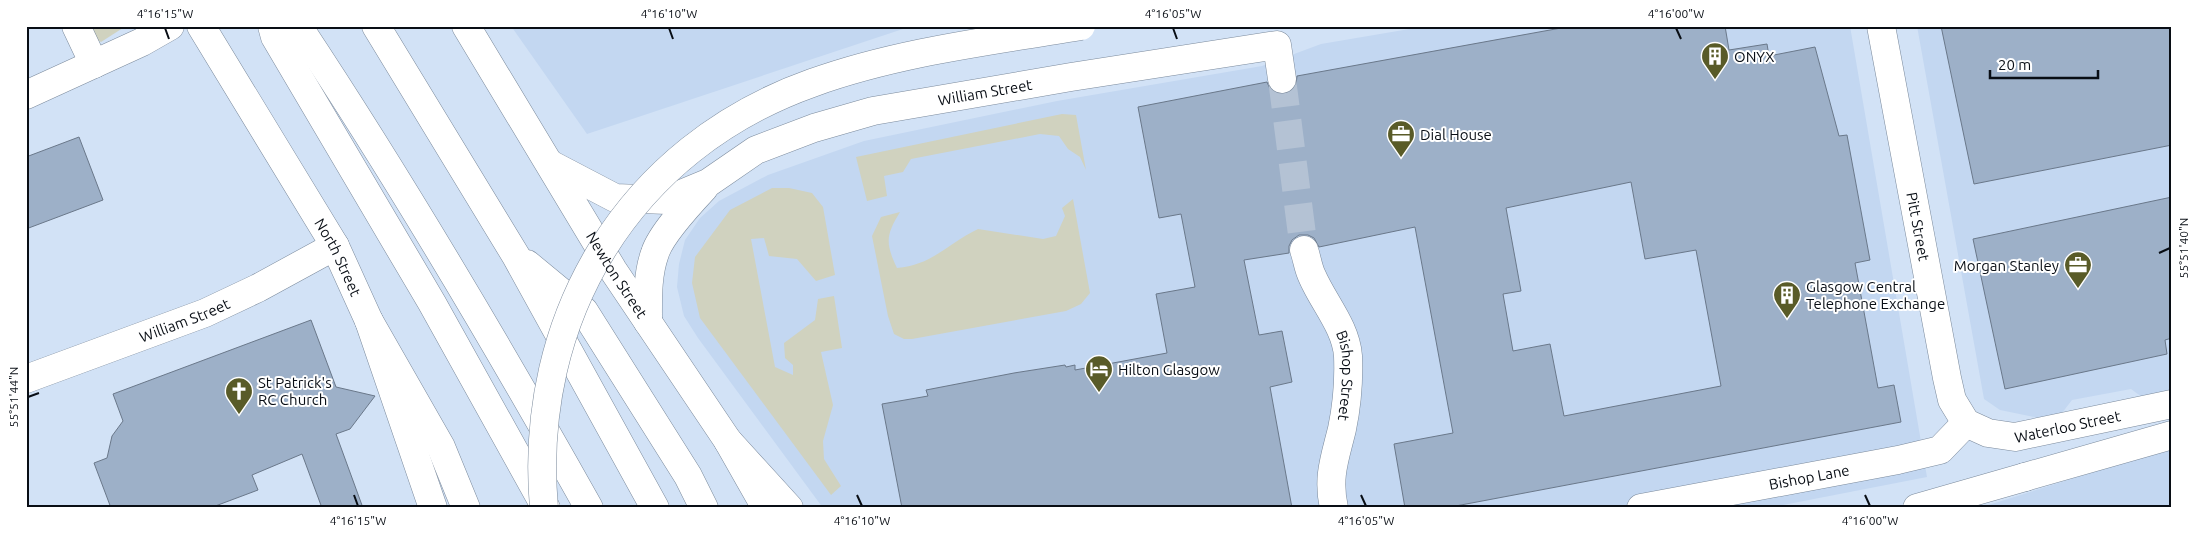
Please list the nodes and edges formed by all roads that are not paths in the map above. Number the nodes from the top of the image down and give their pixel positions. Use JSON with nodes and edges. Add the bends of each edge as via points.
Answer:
{"nodes":[{"id":1,"x":76,"y":26,"type":"edge"},
{"id":2,"x":170,"y":26,"type":"edge"},
{"id":3,"x":200,"y":26,"type":"edge"},
{"id":4,"x":272,"y":26,"type":"edge"},
{"id":5,"x":298,"y":26,"type":"edge"},
{"id":6,"x":376,"y":26,"type":"edge"},
{"id":7,"x":466,"y":26,"type":"edge"},
{"id":8,"x":1081,"y":26,"type":"edge"},
{"id":9,"x":1882,"y":26,"type":"edge"},
{"id":10,"x":94,"y":64,"type":"junction"},
{"id":11,"x":1282,"y":79,"type":"tunnel mouth"},
{"id":12,"x":26,"y":95,"type":"edge"},
{"id":13,"x":550,"y":164,"type":"junction"},
{"id":14,"x":708,"y":183,"type":"junction"},
{"id":15,"x":335,"y":246,"type":"junction"},
{"id":16,"x":1304,"y":250,"type":"tunnel mouth"},
{"id":17,"x":516,"y":256,"type":"junction"},
{"id":18,"x":369,"y":321,"type":"junction"},
{"id":19,"x":648,"y":322,"type":"junction"},
{"id":20,"x":26,"y":379,"type":"edge"},
{"id":21,"x":2172,"y":404,"type":"edge"},
{"id":22,"x":1966,"y":423,"type":"junction"},
{"id":23,"x":2172,"y":435,"type":"edge"},
{"id":24,"x":728,"y":441,"type":"junction"},
{"id":25,"x":432,"y":508,"type":"edge"},
{"id":26,"x":466,"y":508,"type":"edge"},
{"id":27,"x":545,"y":508,"type":"edge"},
{"id":28,"x":589,"y":508,"type":"edge"},
{"id":29,"x":655,"y":508,"type":"edge"},
{"id":30,"x":704,"y":508,"type":"edge"},
{"id":31,"x":766,"y":508,"type":"edge"},
{"id":32,"x":789,"y":508,"type":"edge"},
{"id":33,"x":1334,"y":508,"type":"edge"},
{"id":34,"x":1641,"y":508,"type":"edge"},
{"id":35,"x":1917,"y":508,"type":"edge"}],
"edges":[{"from":1,"to":10,"type":"main road"},
{"from":2,"to":10,"type":"main road"},
{"from":3,"to":15,"type":"main road","name":"North Street"},
{"from":4,"to":27,"type":"main road","via":[[280,46],[432,303]]},
{"from":5,"to":28,"type":"main road","via":[[355,112],[462,287]]},
{"from":6,"to":17,"type":"main road"},
{"from":7,"to":13,"type":"main road","name":"Newton Street"},
{"from":8,"to":27,"type":"main road","bridge":true,"via":[[886,60],[812,82],[755,107],[720,128],[661,176],[607,241],[587,273],[569,316],[554,363],[542,435]]},
{"from":9,"to":22,"type":"main road","name":"Pitt Street","via":[[1947,378],[1952,400]]},
{"from":10,"to":12,"type":"main road"},
{"from":11,"to":14,"type":"main road","name":"William Street","via":[[1277,45],[873,111],[814,128],[756,150]]},
{"from":13,"to":14,"type":"main road","name":"William Street","via":[[615,198],[667,200]]},
{"from":13,"to":19,"type":"main road","name":"Newton Street"},
{"from":14,"to":19,"type":"main road","name":"William Street","via":[[682,212],[655,252],[648,294]]},
{"from":15,"to":18,"type":"main road","name":"North Street"},
{"from":15,"to":20,"type":"main road","name":"William Street","via":[[205,313]]},
{"from":16,"to":33,"type":"main road","name":"Bishop Street","via":[[1348,354],[1348,394],[1332,468]]},
{"from":17,"to":29,"type":"main road"},
{"from":17,"to":30,"type":"main road","via":[[584,310],[688,476]]},
{"from":18,"to":25,"type":"main road","name":"North Street"},
{"from":18,"to":26,"type":"main road","via":[[441,447]]},
{"from":19,"to":24,"type":"main road","name":"Newton Street"},
{"from":21,"to":22,"type":"main road","name":"Waterloo Street","via":[[2014,437],[1988,433]]},
{"from":22,"to":34,"type":"main road","name":"Bishop Lane","via":[[1940,450]]},
{"from":23,"to":35,"type":"main road"},
{"from":24,"to":31,"type":"main road"},
{"from":24,"to":32,"type":"main road","name":"Newton Street"}]}
